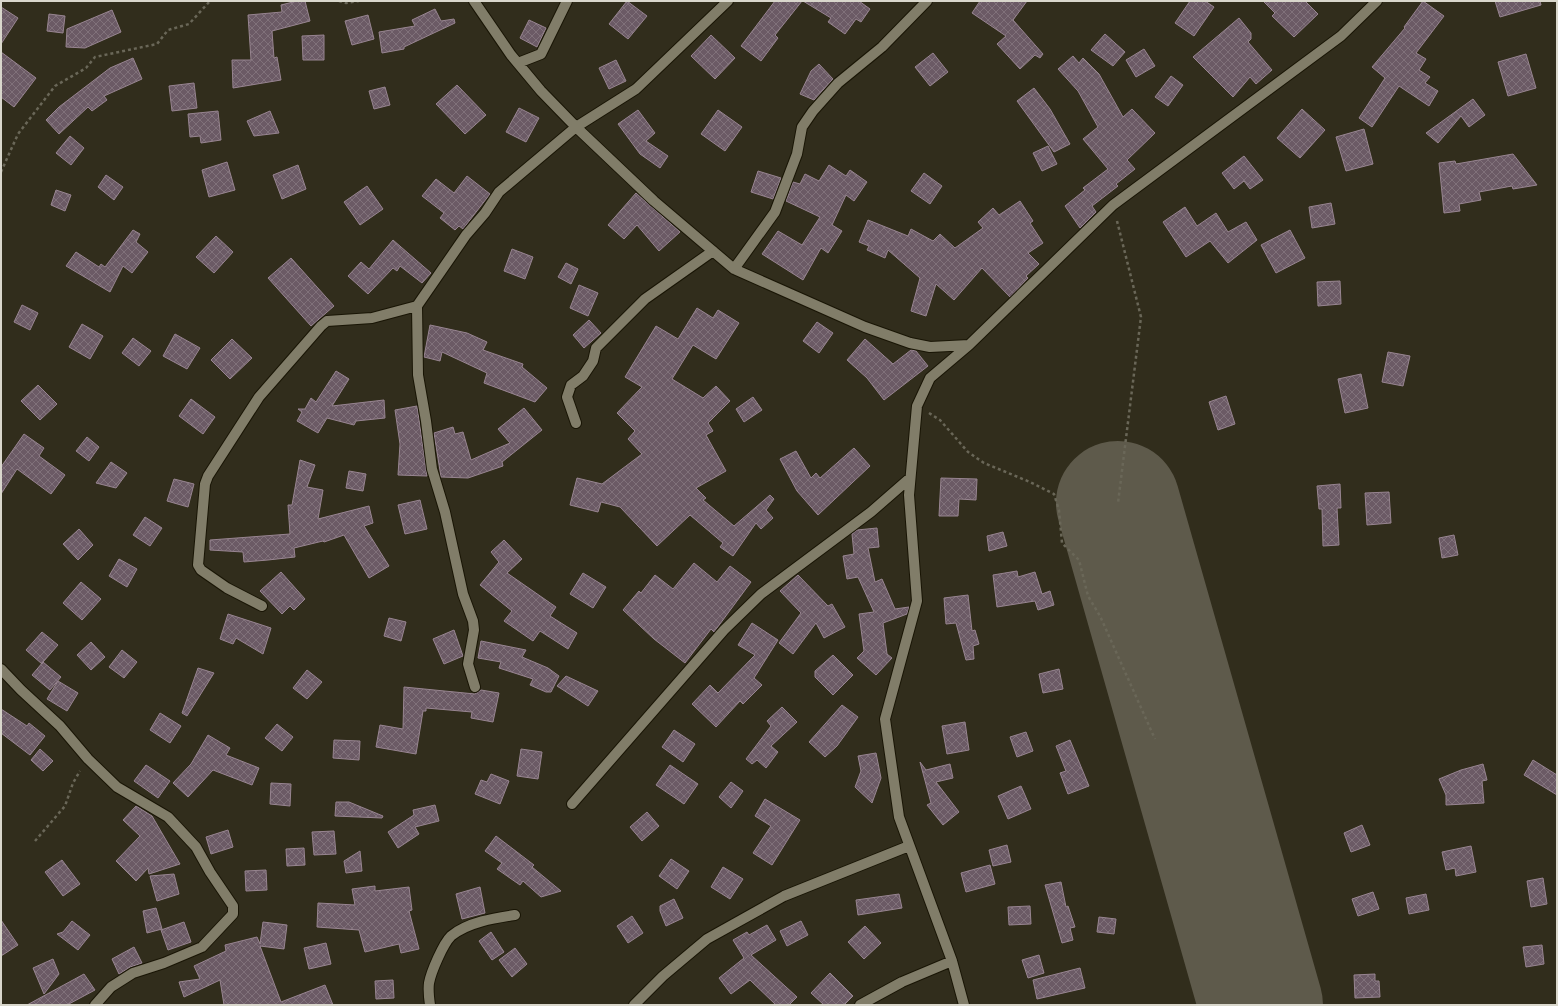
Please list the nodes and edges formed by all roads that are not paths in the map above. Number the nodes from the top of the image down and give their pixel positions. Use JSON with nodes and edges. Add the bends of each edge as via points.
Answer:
{"nodes":[{"id":1,"x":474,"y":1,"type":"edge"},
{"id":2,"x":567,"y":1,"type":"edge"},
{"id":3,"x":728,"y":1,"type":"edge"},
{"id":4,"x":927,"y":1,"type":"edge"},
{"id":5,"x":1377,"y":1,"type":"edge"},
{"id":6,"x":518,"y":63,"type":"junction"},
{"id":7,"x":576,"y":127,"type":"junction"},
{"id":8,"x":713,"y":251,"type":"junction"},
{"id":9,"x":734,"y":269,"type":"junction"},
{"id":10,"x":417,"y":306,"type":"junction"},
{"id":11,"x":969,"y":345,"type":"junction"},
{"id":12,"x":576,"y":423,"type":"dead end"},
{"id":13,"x":910,"y":478,"type":"junction"},
{"id":14,"x":262,"y":606,"type":"dead end"},
{"id":15,"x":1,"y":669,"type":"edge"},
{"id":16,"x":475,"y":687,"type":"dead end"},
{"id":17,"x":572,"y":804,"type":"dead end"},
{"id":18,"x":909,"y":846,"type":"junction"},
{"id":19,"x":516,"y":915,"type":"dead end"},
{"id":20,"x":952,"y":962,"type":"junction"},
{"id":21,"x":95,"y":1005,"type":"edge"},
{"id":22,"x":430,"y":1005,"type":"edge"},
{"id":23,"x":634,"y":1005,"type":"edge"},
{"id":24,"x":860,"y":1005,"type":"edge"},
{"id":25,"x":964,"y":1005,"type":"edge"}],
"edges":[{"from":1,"to":6,"type":"street"},
{"from":2,"to":6,"type":"street","via":[[541,54]]},
{"from":3,"to":7,"type":"street","via":[[636,89]]},
{"from":4,"to":9,"type":"street","via":[[882,47],[838,83],[813,111],[802,127],[797,154],[775,212]]},
{"from":5,"to":11,"type":"street","via":[[1341,36],[1112,205]]},
{"from":6,"to":7,"type":"street"},
{"from":7,"to":8,"type":"street","via":[[654,201]]},
{"from":7,"to":10,"type":"street","via":[[499,192]]},
{"from":8,"to":9,"type":"street"},
{"from":8,"to":12,"type":"street","via":[[645,299],[596,348],[593,361],[582,376],[571,385],[567,397]]},
{"from":9,"to":11,"type":"street","via":[[865,327],[910,343],[930,347]]},
{"from":10,"to":14,"type":"street","via":[[372,318],[327,321],[259,397],[208,476],[204,484],[198,565],[201,570],[227,588]]},
{"from":10,"to":16,"type":"street","via":[[418,375],[432,469],[445,512],[463,594],[473,621],[474,630],[468,664]]},
{"from":11,"to":13,"type":"street","via":[[930,378],[917,406]]},
{"from":13,"to":17,"type":"street","via":[[871,512],[761,594],[724,630]]},
{"from":13,"to":18,"type":"street","via":[[917,601],[885,719],[899,817]]},
{"from":15,"to":21,"type":"street","via":[[60,726],[88,759],[117,787],[168,817],[196,847],[233,906],[233,914],[202,946],[133,973],[111,987]]},
{"from":18,"to":20,"type":"street"},
{"from":18,"to":23,"type":"street","via":[[784,896],[706,939]]},
{"from":19,"to":22,"type":"street","via":[[492,918],[451,936],[436,961],[428,984]]},
{"from":20,"to":24,"type":"street","via":[[902,982]]},
{"from":20,"to":25,"type":"street"}]}
